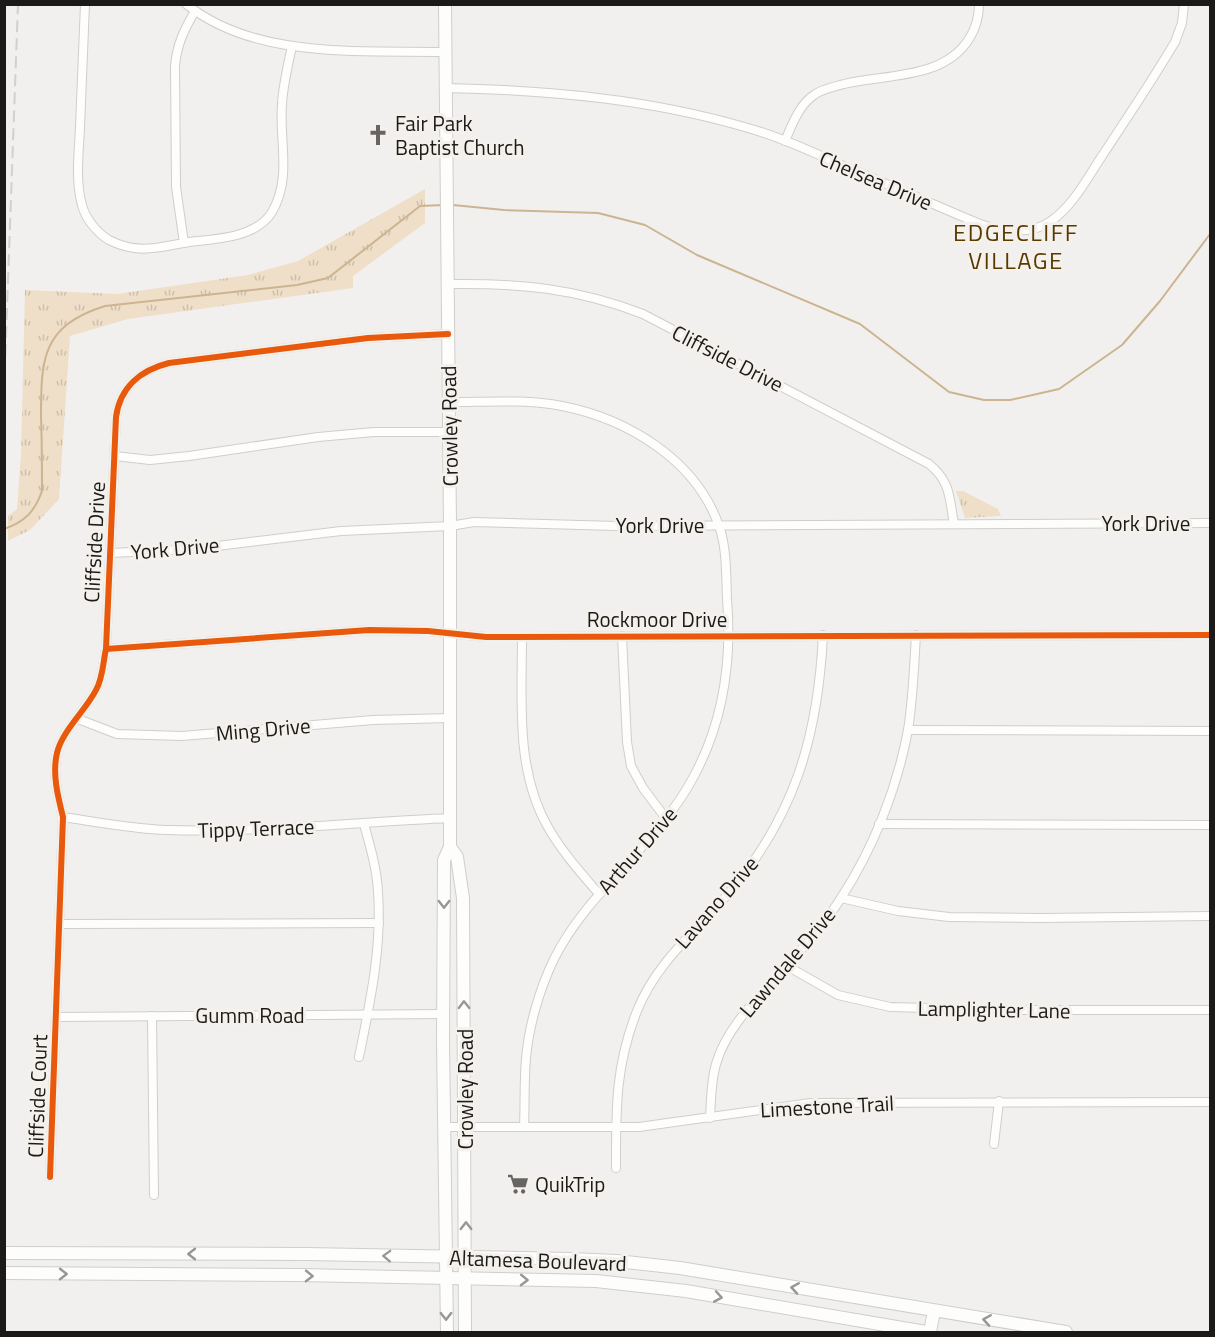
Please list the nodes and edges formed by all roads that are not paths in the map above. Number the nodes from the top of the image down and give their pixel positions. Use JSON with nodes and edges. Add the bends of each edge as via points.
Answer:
{"nodes":[{"id":1,"x":85,"y":4,"type":"edge"},
{"id":2,"x":186,"y":4,"type":"edge"},
{"id":3,"x":445,"y":4,"type":"edge"},
{"id":4,"x":979,"y":4,"type":"edge"},
{"id":5,"x":1184,"y":4,"type":"edge"},
{"id":6,"x":195,"y":11,"type":"junction"},
{"id":7,"x":292,"y":46,"type":"junction"},
{"id":8,"x":446,"y":52,"type":"junction"},
{"id":9,"x":446,"y":88,"type":"junction"},
{"id":10,"x":785,"y":141,"type":"junction"},
{"id":11,"x":184,"y":243,"type":"junction"},
{"id":12,"x":448,"y":284,"type":"junction"},
{"id":13,"x":448,"y":334,"type":"junction"},
{"id":14,"x":449,"y":402,"type":"junction"},
{"id":15,"x":449,"y":432,"type":"junction"},
{"id":16,"x":115,"y":456,"type":"junction"},
{"id":17,"x":1210,"y":523,"type":"edge"},
{"id":18,"x":954,"y":524,"type":"junction"},
{"id":19,"x":719,"y":525,"type":"junction"},
{"id":20,"x":450,"y":526,"type":"junction"},
{"id":21,"x":111,"y":553,"type":"junction"},
{"id":22,"x":450,"y":634,"type":"junction"},
{"id":23,"x":728,"y":635,"type":"junction"},
{"id":24,"x":822,"y":635,"type":"junction"},
{"id":25,"x":916,"y":635,"type":"junction"},
{"id":26,"x":1210,"y":635,"type":"edge"},
{"id":27,"x":622,"y":636,"type":"junction"},
{"id":28,"x":522,"y":637,"type":"junction"},
{"id":29,"x":106,"y":649,"type":"junction"},
{"id":30,"x":450,"y":718,"type":"junction"},
{"id":31,"x":78,"y":719,"type":"junction"},
{"id":32,"x":908,"y":730,"type":"junction"},
{"id":33,"x":1210,"y":731,"type":"edge"},
{"id":34,"x":63,"y":817,"type":"junction"},
{"id":35,"x":450,"y":818,"type":"junction"},
{"id":36,"x":667,"y":820,"type":"junction"},
{"id":37,"x":364,"y":824,"type":"junction"},
{"id":38,"x":879,"y":824,"type":"junction"},
{"id":39,"x":1210,"y":825,"type":"edge"},
{"id":40,"x":450,"y":847,"type":"junction"},
{"id":41,"x":599,"y":894,"type":"junction"},
{"id":42,"x":841,"y":898,"type":"junction"},
{"id":43,"x":1210,"y":916,"type":"edge"},
{"id":44,"x":379,"y":922,"type":"junction"},
{"id":45,"x":59,"y":924,"type":"junction"},
{"id":46,"x":787,"y":966,"type":"junction"},
{"id":47,"x":1210,"y":1010,"type":"edge"},
{"id":48,"x":443,"y":1014,"type":"junction"},
{"id":49,"x":367,"y":1015,"type":"junction"},
{"id":50,"x":152,"y":1016,"type":"junction"},
{"id":51,"x":56,"y":1017,"type":"junction"},
{"id":52,"x":359,"y":1057,"type":"dead end"},
{"id":53,"x":999,"y":1101,"type":"junction"},
{"id":54,"x":1210,"y":1102,"type":"edge"},
{"id":55,"x":710,"y":1118,"type":"junction"},
{"id":56,"x":444,"y":1127,"type":"junction"},
{"id":57,"x":465,"y":1127,"type":"junction"},
{"id":58,"x":524,"y":1127,"type":"junction"},
{"id":59,"x":616,"y":1128,"type":"junction"},
{"id":60,"x":994,"y":1144,"type":"dead end"},
{"id":61,"x":616,"y":1168,"type":"dead end"},
{"id":62,"x":50,"y":1177,"type":"dead end"},
{"id":63,"x":154,"y":1195,"type":"dead end"},
{"id":64,"x":4,"y":1253,"type":"edge"},
{"id":65,"x":290,"y":1254,"type":"junction"},
{"id":66,"x":446,"y":1258,"type":"junction"},
{"id":67,"x":466,"y":1258,"type":"junction"},
{"id":68,"x":639,"y":1263,"type":"junction"},
{"id":69,"x":4,"y":1273,"type":"edge"},
{"id":70,"x":283,"y":1275,"type":"junction"},
{"id":71,"x":446,"y":1278,"type":"junction"},
{"id":72,"x":466,"y":1279,"type":"junction"},
{"id":73,"x":636,"y":1285,"type":"junction"},
{"id":74,"x":934,"y":1311,"type":"junction"},
{"id":75,"x":447,"y":1332,"type":"edge"},
{"id":76,"x":465,"y":1332,"type":"edge"},
{"id":77,"x":926,"y":1332,"type":"edge"},
{"id":78,"x":930,"y":1332,"type":"edge"},
{"id":79,"x":1066,"y":1332,"type":"edge"}],
"edges":[{"from":1,"to":11,"type":"street","via":[[79,167],[82,206],[91,223],[110,240],[153,250]]},
{"from":2,"to":6,"type":"street"},
{"from":3,"to":8,"type":"main road","name":"Crowley Road"},
{"from":4,"to":10,"type":"street","via":[[974,31],[955,56],[939,66],[820,92],[801,108]]},
{"from":5,"to":10,"type":"street","name":"Chelsea Drive","via":[[1175,42],[1085,182],[1054,220],[1036,228],[993,229]]},
{"from":6,"to":7,"type":"street","via":[[236,33]]},
{"from":6,"to":11,"type":"street","via":[[183,31],[175,66],[176,187]]},
{"from":7,"to":8,"type":"street"},
{"from":7,"to":11,"type":"street","via":[[281,105],[282,187],[271,213],[237,235]]},
{"from":8,"to":9,"type":"main road","name":"Crowley Road"},
{"from":9,"to":10,"type":"street","name":"Chelsea Drive","via":[[629,101],[729,123]]},
{"from":9,"to":12,"type":"main road","name":"Crowley Road"},
{"from":12,"to":13,"type":"main road","name":"Crowley Road"},
{"from":12,"to":18,"type":"street","name":"Cliffside Drive","via":[[496,283],[555,289],[644,314],[929,464],[942,475]]},
{"from":13,"to":14,"type":"main road","name":"Crowley Road"},
{"from":13,"to":16,"type":"street","name":"Cliffside Drive","via":[[368,338],[158,366],[133,381],[120,399]]},
{"from":14,"to":15,"type":"main road","name":"Crowley Road"},
{"from":14,"to":19,"type":"street","name":"Arthur Drive","via":[[551,404],[617,423],[656,446],[681,468],[698,486]]},
{"from":15,"to":16,"type":"street","via":[[341,435],[150,460]]},
{"from":15,"to":20,"type":"main road","name":"Crowley Road"},
{"from":16,"to":21,"type":"street","name":"Cliffside Drive"},
{"from":17,"to":18,"type":"street","name":"York Drive"},
{"from":18,"to":19,"type":"street","name":"York Drive"},
{"from":19,"to":20,"type":"street","name":"York Drive","via":[[474,522]]},
{"from":19,"to":23,"type":"street","name":"Arthur Drive","via":[[724,549]]},
{"from":20,"to":21,"type":"street","name":"York Drive","via":[[341,531],[193,549]]},
{"from":20,"to":22,"type":"main road","name":"Crowley Road"},
{"from":21,"to":29,"type":"street","name":"Cliffside Drive"},
{"from":22,"to":28,"type":"street","name":"Rockmoor Drive"},
{"from":22,"to":29,"type":"street","name":"Rockmoor Drive","via":[[369,630]]},
{"from":22,"to":30,"type":"main road","name":"Crowley Road"},
{"from":23,"to":24,"type":"street","name":"Rockmoor Drive"},
{"from":23,"to":27,"type":"street","name":"Rockmoor Drive"},
{"from":23,"to":36,"type":"street","name":"Arthur Drive","via":[[725,685],[717,722],[695,775]]},
{"from":24,"to":25,"type":"street","name":"Rockmoor Drive"},
{"from":24,"to":59,"type":"street","name":"Lavano Drive","via":[[814,724],[788,802],[748,868],[656,974],[637,1010],[618,1079]]},
{"from":25,"to":26,"type":"street","name":"Rockmoor Drive"},
{"from":25,"to":32,"type":"street","name":"Lawndale Drive"},
{"from":27,"to":28,"type":"street","name":"Rockmoor Drive"},
{"from":27,"to":36,"type":"street","via":[[631,766]]},
{"from":28,"to":41,"type":"street","via":[[523,740],[528,777],[548,828]]},
{"from":29,"to":31,"type":"street","name":"Cliffside Drive","via":[[98,687]]},
{"from":30,"to":31,"type":"street","name":"Ming Drive","via":[[373,720],[182,736],[117,734]]},
{"from":30,"to":35,"type":"main road","name":"Crowley Road"},
{"from":31,"to":34,"type":"street","name":"Cliffside Drive","via":[[56,755]]},
{"from":32,"to":33,"type":"street"},
{"from":32,"to":38,"type":"street","name":"Lawndale Drive"},
{"from":34,"to":37,"type":"street","name":"Tippy Terrace","via":[[165,830]]},
{"from":34,"to":45,"type":"street","name":"Cliffside Drive"},
{"from":35,"to":37,"type":"street","name":"Tippy Terrace"},
{"from":35,"to":40,"type":"main road","name":"Crowley Road"},
{"from":36,"to":41,"type":"street","name":"Arthur Drive"},
{"from":37,"to":44,"type":"street","via":[[378,891]]},
{"from":38,"to":39,"type":"street"},
{"from":38,"to":42,"type":"street","name":"Lawndale Drive"},
{"from":40,"to":48,"type":"main road","name":"Crowley Road","one_way":true,"via":[[444,860]]},
{"from":57,"to":40,"type":"main road","name":"Crowley Road","one_way":true,"via":[[463,898],[457,857]]},
{"from":41,"to":58,"type":"street","name":"Arthur Drive","via":[[555,958],[536,1008],[526,1057]]},
{"from":42,"to":43,"type":"street","via":[[898,911],[948,916]]},
{"from":42,"to":46,"type":"street","name":"Lawndale Drive"},
{"from":44,"to":45,"type":"street"},
{"from":44,"to":49,"type":"street"},
{"from":45,"to":51,"type":"street","name":"Cliffside Drive"},
{"from":46,"to":47,"type":"street","name":"Lamplighter Lane","via":[[838,995],[890,1007]]},
{"from":46,"to":55,"type":"street","name":"Lawndale Drive","via":[[740,1017],[726,1039],[716,1065]]},
{"from":48,"to":49,"type":"street","name":"Gumm Road"},
{"from":48,"to":56,"type":"main road","name":"Crowley Road"},
{"from":49,"to":50,"type":"street","name":"Gumm Road"},
{"from":49,"to":52,"type":"street"},
{"from":50,"to":51,"type":"street","name":"Gumm Road"},
{"from":50,"to":63,"type":"street"},
{"from":51,"to":62,"type":"street","name":"Cliffside Court"},
{"from":53,"to":54,"type":"street","name":"Limestone Trail"},
{"from":53,"to":55,"type":"street","name":"Limestone Trail","via":[[811,1103]]},
{"from":53,"to":60,"type":"street"},
{"from":55,"to":59,"type":"street","name":"Limestone Trail"},
{"from":56,"to":57,"type":"street","name":"Limestone Trail"},
{"from":56,"to":66,"type":"main road","name":"Crowley Road"},
{"from":57,"to":58,"type":"street","name":"Limestone Trail"},
{"from":67,"to":57,"type":"main road","name":"Crowley Road","one_way":true},
{"from":58,"to":59,"type":"street","name":"Limestone Trail"},
{"from":59,"to":61,"type":"street","name":"Lavano Drive"},
{"from":65,"to":64,"type":"main road","name":"Altamesa Boulevard","one_way":true},
{"from":66,"to":65,"type":"main road","name":"Altamesa Boulevard","one_way":true},
{"from":65,"to":70,"type":"main road"},
{"from":66,"to":67,"type":"main road","name":"Altamesa Boulevard"},
{"from":66,"to":71,"type":"main road","name":"Crowley Road"},
{"from":67,"to":68,"type":"main road","name":"Altamesa Boulevard"},
{"from":67,"to":72,"type":"main road","name":"Crowley Road"},
{"from":68,"to":73,"type":"main road"},
{"from":74,"to":68,"type":"main road","name":"Altamesa Boulevard","one_way":true},
{"from":69,"to":70,"type":"main road","name":"Altamesa Boulevard","one_way":true},
{"from":70,"to":71,"type":"main road","name":"Altamesa Boulevard","one_way":true},
{"from":71,"to":72,"type":"main road","name":"Altamesa Boulevard"},
{"from":71,"to":75,"type":"main road","name":"Crowley Road","one_way":true},
{"from":72,"to":73,"type":"main road","name":"Altamesa Boulevard","one_way":true},
{"from":72,"to":76,"type":"main road","name":"Crowley Road"},
{"from":73,"to":77,"type":"main road","name":"Altamesa Boulevard","one_way":true},
{"from":74,"to":78,"type":"main road"},
{"from":79,"to":74,"type":"main road","name":"Altamesa Boulevard","one_way":true}]}
